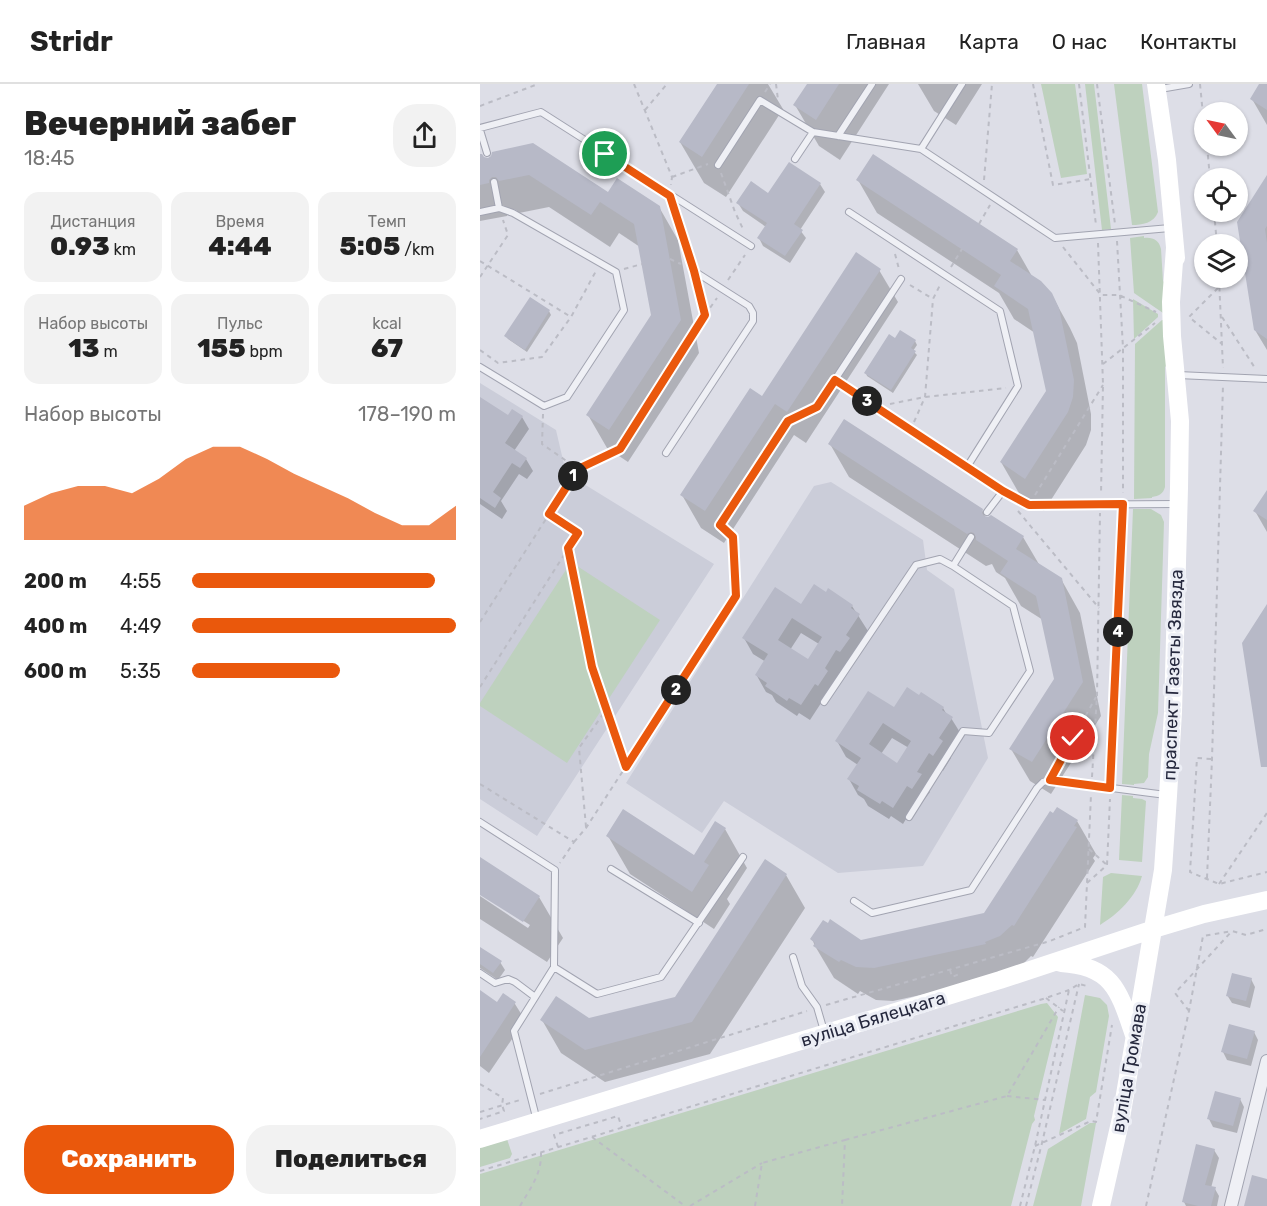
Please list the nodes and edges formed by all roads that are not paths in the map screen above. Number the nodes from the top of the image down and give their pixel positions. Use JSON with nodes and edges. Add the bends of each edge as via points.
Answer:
{"nodes":[{"id":1,"x":872,"y":84,"type":"edge"},
{"id":2,"x":962,"y":84,"type":"edge"},
{"id":3,"x":1189,"y":84,"type":"edge"},
{"id":4,"x":1156,"y":87,"type":"edge"},
{"id":5,"x":480,"y":129,"type":"edge"},
{"id":6,"x":813,"y":132,"type":"junction"},
{"id":7,"x":838,"y":136,"type":"junction"},
{"id":8,"x":921,"y":149,"type":"junction"},
{"id":9,"x":487,"y":153,"type":"dead end"},
{"id":10,"x":795,"y":159,"type":"dead end"},
{"id":11,"x":718,"y":165,"type":"road end"},
{"id":12,"x":494,"y":182,"type":"dead end"},
{"id":13,"x":670,"y":196,"type":"junction"},
{"id":14,"x":499,"y":208,"type":"junction"},
{"id":15,"x":480,"y":212,"type":"edge"},
{"id":16,"x":849,"y":212,"type":"dead end"},
{"id":17,"x":1174,"y":227,"type":"junction"},
{"id":18,"x":751,"y":246,"type":"dead end"},
{"id":19,"x":901,"y":279,"type":"dead end"},
{"id":20,"x":480,"y":367,"type":"edge"},
{"id":21,"x":1180,"y":375,"type":"junction"},
{"id":22,"x":1264,"y":378,"type":"edge"},
{"id":23,"x":835,"y":380,"type":"junction"},
{"id":24,"x":666,"y":453,"type":"dead end"},
{"id":25,"x":967,"y":467,"type":"junction"},
{"id":26,"x":1003,"y":491,"type":"junction"},
{"id":27,"x":1179,"y":504,"type":"junction"},
{"id":28,"x":987,"y":512,"type":"dead end"},
{"id":29,"x":720,"y":525,"type":"road end"},
{"id":30,"x":971,"y":537,"type":"dead end"},
{"id":31,"x":953,"y":566,"type":"junction"},
{"id":32,"x":824,"y":702,"type":"dead end"},
{"id":33,"x":1168,"y":795,"type":"junction"},
{"id":34,"x":909,"y":817,"type":"dead end"},
{"id":35,"x":480,"y":822,"type":"edge"},
{"id":36,"x":743,"y":856,"type":"dead end"},
{"id":37,"x":611,"y":869,"type":"dead end"},
{"id":38,"x":1267,"y":900,"type":"edge"},
{"id":39,"x":854,"y":901,"type":"dead end"},
{"id":40,"x":699,"y":922,"type":"junction"},
{"id":41,"x":1154,"y":929,"type":"junction"},
{"id":42,"x":1053,"y":955,"type":"junction"},
{"id":43,"x":793,"y":957,"type":"dead end"},
{"id":44,"x":554,"y":967,"type":"junction"},
{"id":45,"x":480,"y":973,"type":"edge"},
{"id":46,"x":535,"y":997,"type":"junction"},
{"id":47,"x":825,"y":1034,"type":"junction"},
{"id":48,"x":1135,"y":1037,"type":"junction"},
{"id":49,"x":1267,"y":1061,"type":"edge"},
{"id":50,"x":537,"y":1122,"type":"junction"},
{"id":51,"x":480,"y":1139,"type":"edge"},
{"id":52,"x":1101,"y":1206,"type":"edge"},
{"id":53,"x":1231,"y":1206,"type":"edge"}],
"edges":[{"from":1,"to":7,"type":"lane"},
{"from":2,"to":8,"type":"lane"},
{"from":3,"to":4,"type":"lane"},
{"from":4,"to":17,"type":"main road","name":"праспект Газеты Звязда"},
{"from":5,"to":9,"type":"lane"},
{"from":5,"to":13,"type":"lane","via":[[541,112]]},
{"from":6,"to":7,"type":"lane"},
{"from":6,"to":10,"type":"lane"},
{"from":6,"to":11,"type":"lane","via":[[760,100]]},
{"from":7,"to":8,"type":"lane"},
{"from":8,"to":17,"type":"lane","via":[[1055,238]]},
{"from":12,"to":14,"type":"lane"},
{"from":13,"to":18,"type":"lane"},
{"from":13,"to":24,"type":"lane","via":[[694,271],[749,306],[753,321]]},
{"from":14,"to":15,"type":"lane"},
{"from":14,"to":20,"type":"lane","via":[[616,272],[624,310],[567,397],[543,406]]},
{"from":16,"to":25,"type":"lane","via":[[1000,311],[1018,386]]},
{"from":17,"to":21,"type":"main road","name":"праспект Газеты Звязда","via":[[1184,303],[1185,353]]},
{"from":19,"to":23,"type":"lane"},
{"from":21,"to":22,"type":"lane"},
{"from":21,"to":27,"type":"main road","name":"праспект Газеты Звязда"},
{"from":23,"to":25,"type":"lane"},
{"from":23,"to":29,"type":"lane","via":[[817,407],[788,421]]},
{"from":25,"to":26,"type":"lane"},
{"from":26,"to":27,"type":"lane","via":[[1029,505]]},
{"from":26,"to":28,"type":"lane"},
{"from":27,"to":33,"type":"main road","name":"праспект Газеты Звязда"},
{"from":30,"to":31,"type":"lane"},
{"from":31,"to":32,"type":"lane","via":[[940,559],[916,565]]},
{"from":31,"to":34,"type":"lane","via":[[1013,606],[1030,671],[989,733],[963,731]]},
{"from":33,"to":39,"type":"lane","via":[[1043,782],[971,890],[872,913]]},
{"from":33,"to":41,"type":"main road","name":"праспект Газеты Звязда"},
{"from":35,"to":44,"type":"lane","via":[[555,870]]},
{"from":36,"to":40,"type":"lane"},
{"from":37,"to":40,"type":"lane"},
{"from":38,"to":41,"type":"main road","name":"вуліца Бялецкага"},
{"from":40,"to":44,"type":"lane","via":[[661,978],[597,994]]},
{"from":41,"to":42,"type":"main road","name":"вуліца Бялецкага"},
{"from":41,"to":48,"type":"main road","name":"вуліца Громава"},
{"from":42,"to":47,"type":"main road","name":"вуліца Бялецкага"},
{"from":42,"to":48,"type":"main road","via":[[1098,972],[1110,981],[1121,998]]},
{"from":43,"to":47,"type":"lane"},
{"from":44,"to":46,"type":"lane"},
{"from":45,"to":46,"type":"lane","via":[[495,983],[508,979],[515,982]]},
{"from":46,"to":50,"type":"lane","via":[[514,1031]]},
{"from":47,"to":50,"type":"main road","name":"вуліца Бялецкага"},
{"from":48,"to":52,"type":"main road","name":"вуліца Громава"},
{"from":49,"to":53,"type":"street"},
{"from":50,"to":51,"type":"main road","name":"вуліца Бялецкага"}]}
